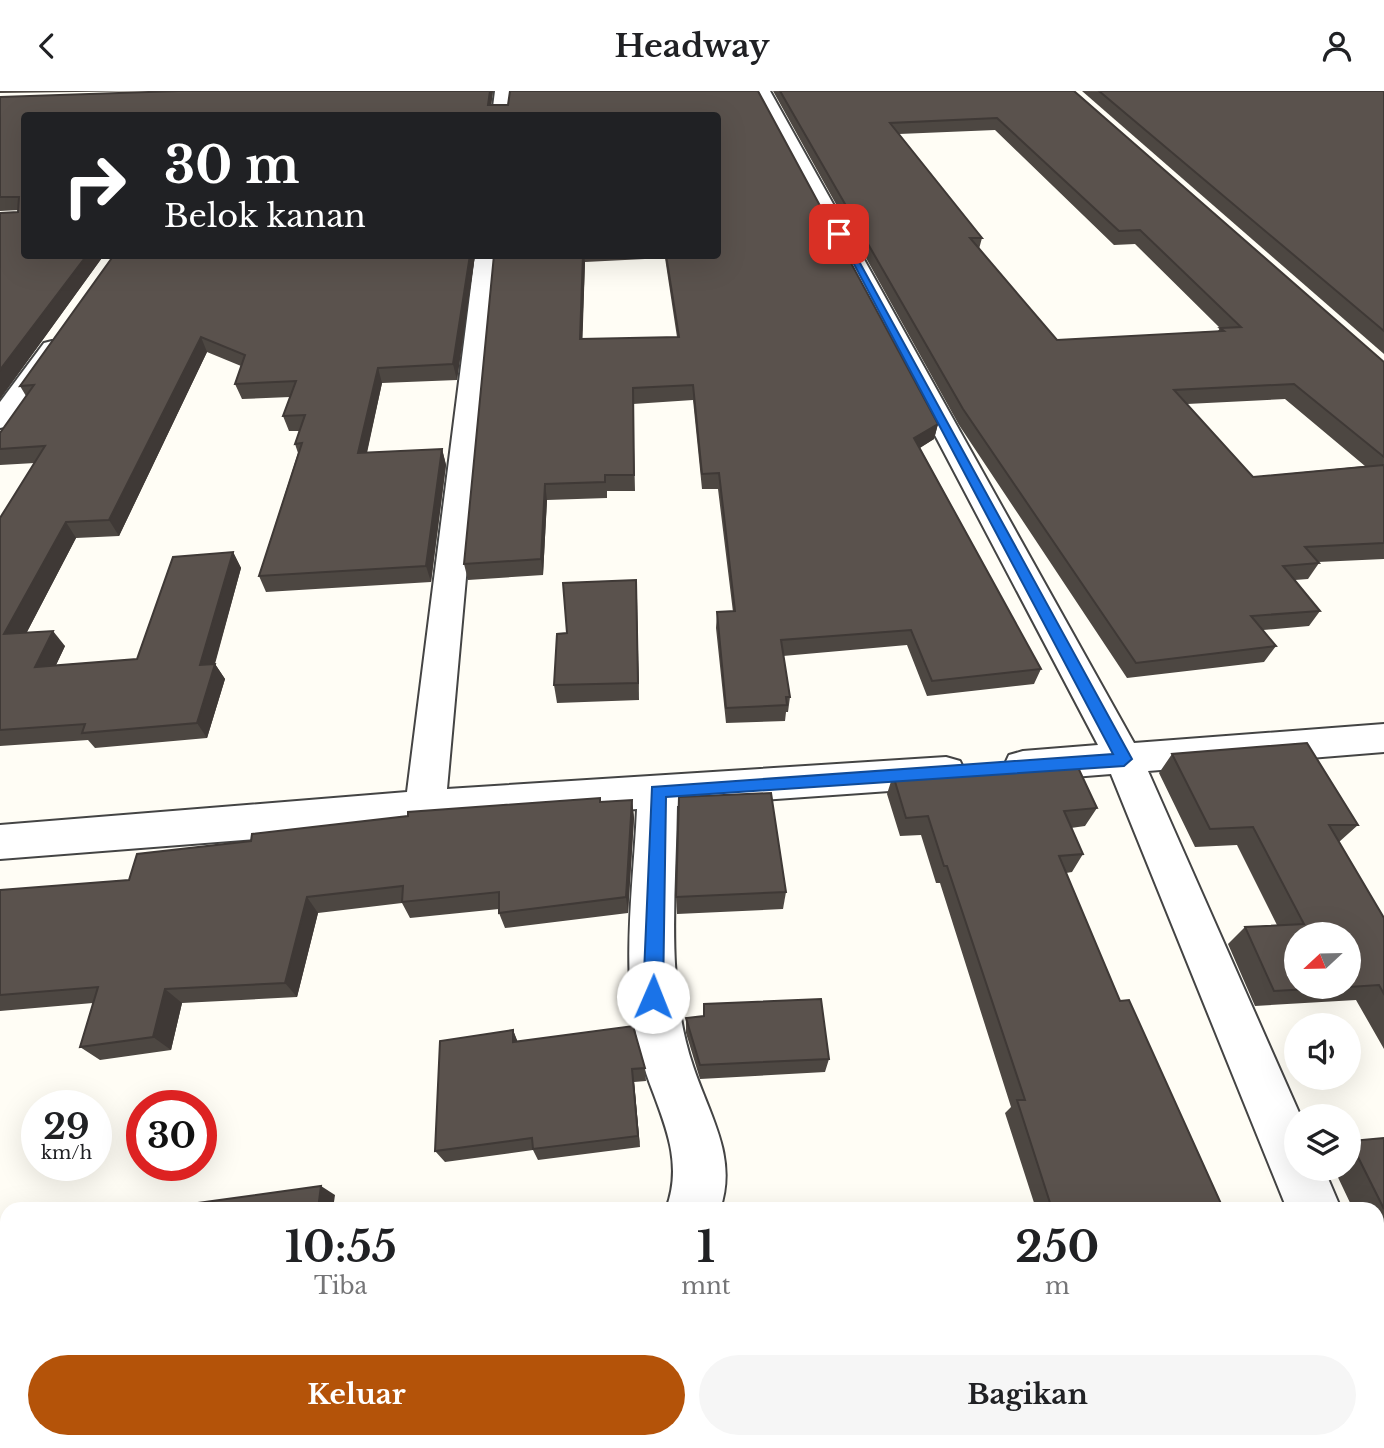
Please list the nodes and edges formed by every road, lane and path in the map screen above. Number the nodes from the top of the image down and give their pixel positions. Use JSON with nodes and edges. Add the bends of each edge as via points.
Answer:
{"nodes":[{"id":1,"x":503,"y":91,"type":"edge"},
{"id":2,"x":762,"y":91,"type":"edge"},
{"id":3,"x":500,"y":112,"type":"edge"},
{"id":4,"x":485,"y":259,"type":"edge"},
{"id":5,"x":65,"y":330,"type":"edge"},
{"id":6,"x":1,"y":417,"type":"edge"},
{"id":7,"x":1384,"y":738,"type":"edge"},
{"id":8,"x":1124,"y":759,"type":"junction"},
{"id":9,"x":658,"y":792,"type":"junction"},
{"id":10,"x":425,"y":807,"type":"junction"},
{"id":11,"x":0,"y":842,"type":"edge"},
{"id":12,"x":1284,"y":1138,"type":"edge"},
{"id":13,"x":1302,"y":1181,"type":"edge"},
{"id":14,"x":697,"y":1202,"type":"edge"},
{"id":15,"x":1311,"y":1202,"type":"edge"}],
"edges":[{"from":1,"to":3,"type":"street"},
{"from":2,"to":8,"type":"street"},
{"from":4,"to":10,"type":"street"},
{"from":5,"to":6,"type":"street"},
{"from":7,"to":8,"type":"street"},
{"from":8,"to":9,"type":"street"},
{"from":8,"to":12,"type":"street"},
{"from":9,"to":10,"type":"street"},
{"from":9,"to":14,"type":"street","via":[[653,997],[664,1054],[700,1156]]},
{"from":10,"to":11,"type":"street"},
{"from":13,"to":15,"type":"street"}]}
